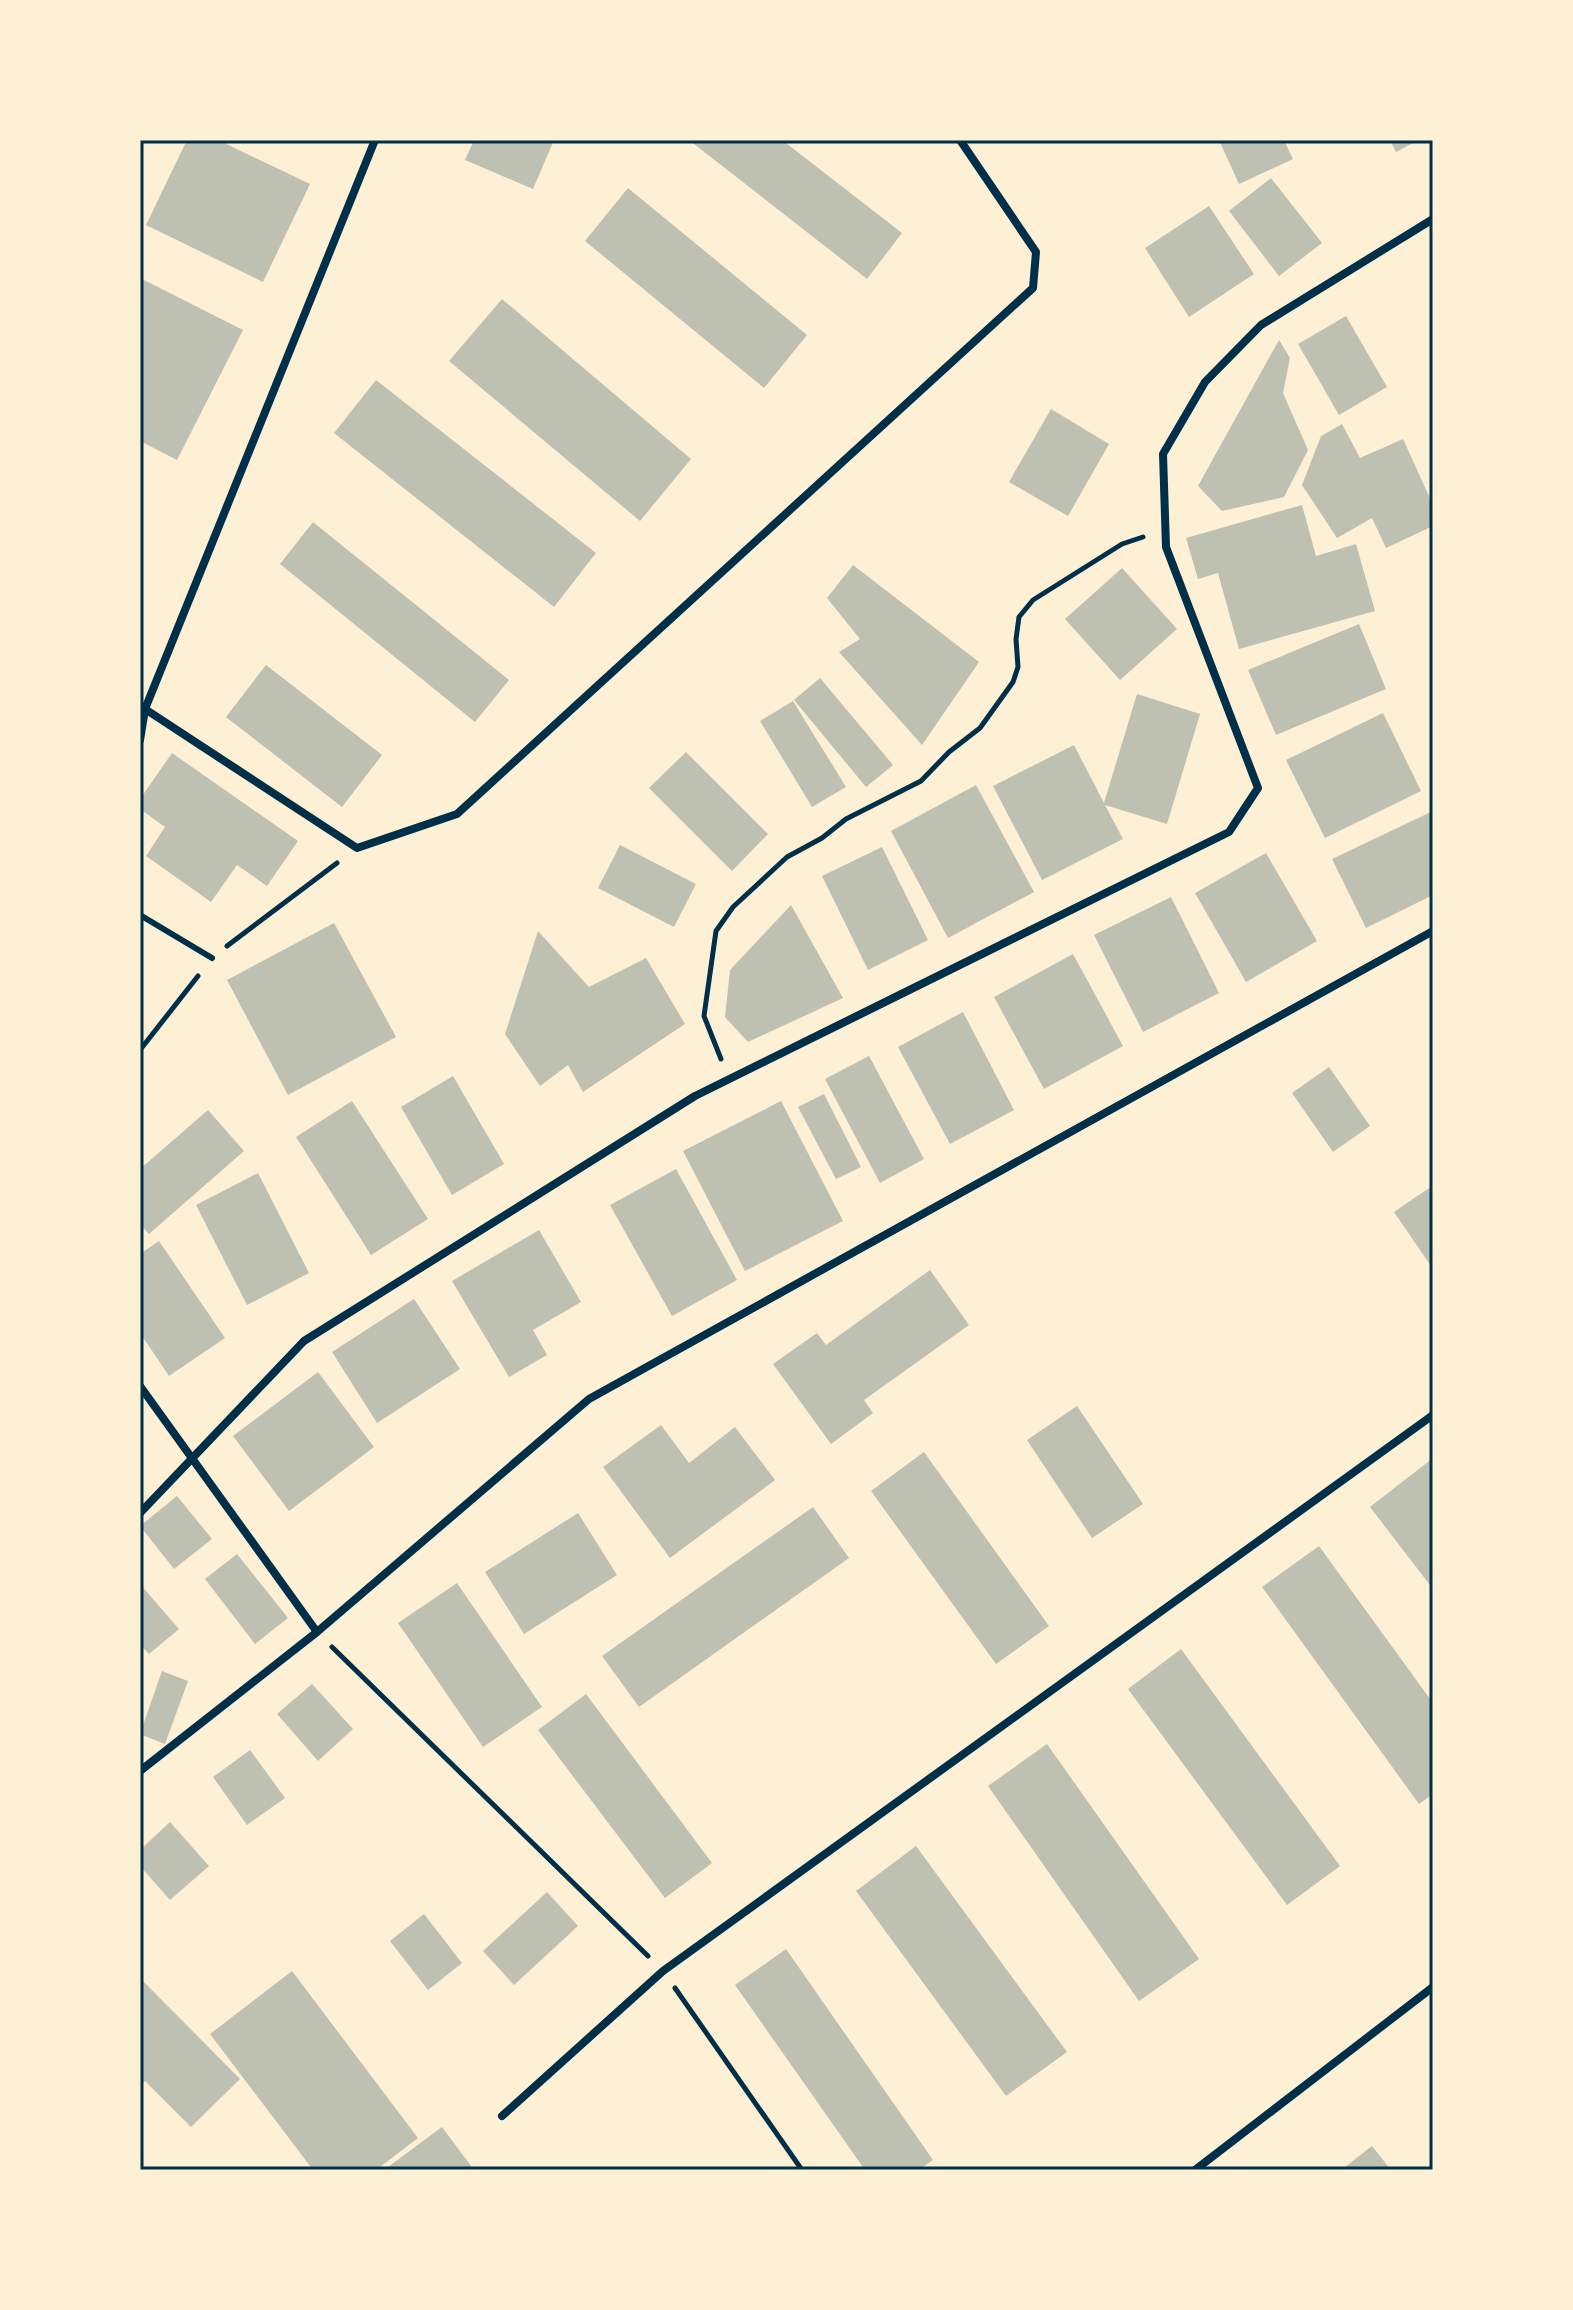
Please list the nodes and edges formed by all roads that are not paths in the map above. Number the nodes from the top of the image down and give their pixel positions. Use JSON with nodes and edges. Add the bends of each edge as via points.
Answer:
{"nodes":[{"id":1,"x":375,"y":140,"type":"edge"},
{"id":2,"x":960,"y":140,"type":"edge"},
{"id":3,"x":1433,"y":219,"type":"edge"},
{"id":4,"x":145,"y":709,"type":"junction"},
{"id":5,"x":140,"y":740,"type":"edge"},
{"id":6,"x":140,"y":915,"type":"edge"},
{"id":7,"x":1433,"y":931,"type":"edge"},
{"id":8,"x":212,"y":958,"type":"road end"},
{"id":9,"x":140,"y":1386,"type":"edge"},
{"id":10,"x":1433,"y":1415,"type":"edge"},
{"id":11,"x":194,"y":1457,"type":"junction"},
{"id":12,"x":140,"y":1513,"type":"edge"},
{"id":13,"x":317,"y":1632,"type":"junction"},
{"id":14,"x":140,"y":1771,"type":"edge"},
{"id":15,"x":1433,"y":1987,"type":"edge"},
{"id":16,"x":502,"y":2116,"type":"dead end"},
{"id":17,"x":1195,"y":2170,"type":"edge"}],
"edges":[{"from":1,"to":4,"type":"street"},
{"from":2,"to":4,"type":"street","via":[[1036,252],[1033,288],[457,814],[357,848]]},
{"from":3,"to":11,"type":"street","via":[[1261,325],[1205,382],[1163,454],[1166,547],[1258,788],[1229,832],[695,1096],[304,1341]]},
{"from":4,"to":5,"type":"street"},
{"from":6,"to":8,"type":"lane"},
{"from":7,"to":13,"type":"street","via":[[589,1399]]},
{"from":9,"to":11,"type":"street"},
{"from":10,"to":16,"type":"street","via":[[663,1971]]},
{"from":11,"to":12,"type":"street"},
{"from":11,"to":13,"type":"street"},
{"from":13,"to":14,"type":"street"},
{"from":15,"to":17,"type":"street"}]}
